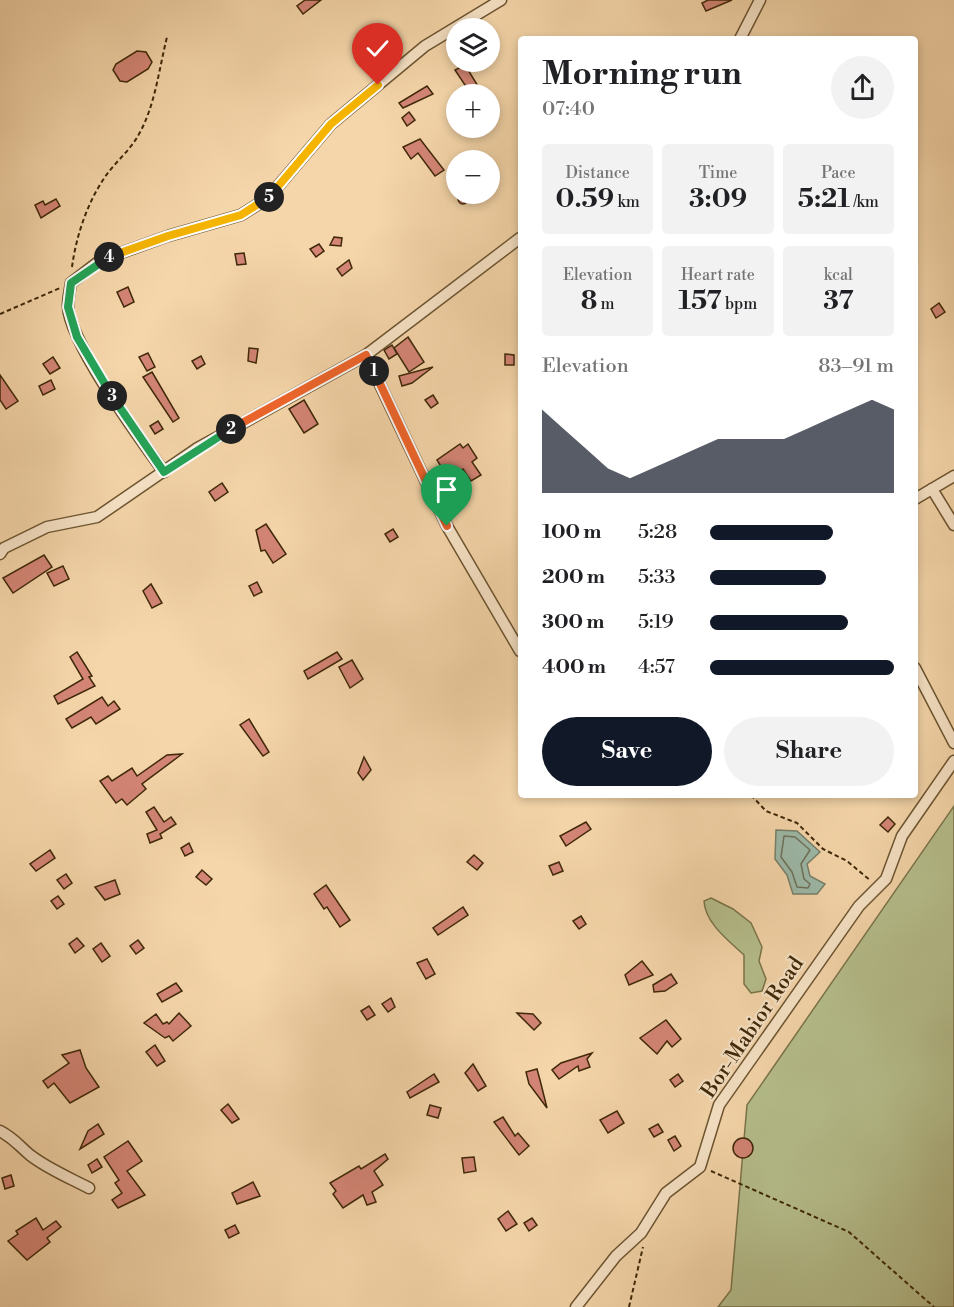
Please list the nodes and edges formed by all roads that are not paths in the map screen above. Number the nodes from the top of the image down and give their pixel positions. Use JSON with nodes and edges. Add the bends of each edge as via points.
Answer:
{"nodes":[{"id":1,"x":501,"y":0,"type":"edge"},
{"id":2,"x":760,"y":0,"type":"edge"},
{"id":3,"x":742,"y":36,"type":"edge"},
{"id":4,"x":518,"y":240,"type":"edge"},
{"id":5,"x":366,"y":355,"type":"junction"},
{"id":6,"x":164,"y":472,"type":"junction"},
{"id":7,"x":954,"y":476,"type":"edge"},
{"id":8,"x":932,"y":489,"type":"junction"},
{"id":9,"x":918,"y":497,"type":"edge"},
{"id":10,"x":954,"y":525,"type":"edge"},
{"id":11,"x":0,"y":554,"type":"edge"},
{"id":12,"x":518,"y":648,"type":"edge"},
{"id":13,"x":918,"y":674,"type":"edge"},
{"id":14,"x":954,"y":743,"type":"edge"},
{"id":15,"x":954,"y":760,"type":"edge"},
{"id":16,"x":0,"y":1131,"type":"edge"},
{"id":17,"x":90,"y":1188,"type":"dead end"},
{"id":18,"x":576,"y":1307,"type":"edge"}],
"edges":[{"from":1,"to":6,"type":"street","via":[[425,46],[331,124],[268,198],[241,215],[101,260],[71,283],[68,307],[77,337]]},
{"from":2,"to":3,"type":"street"},
{"from":4,"to":5,"type":"street"},
{"from":5,"to":6,"type":"street","via":[[252,416]]},
{"from":5,"to":12,"type":"street","via":[[447,526]]},
{"from":6,"to":11,"type":"street","via":[[97,517],[47,527],[4,548]]},
{"from":7,"to":8,"type":"street"},
{"from":8,"to":9,"type":"street"},
{"from":8,"to":10,"type":"street"},
{"from":13,"to":14,"type":"street"},
{"from":15,"to":18,"type":"street","name":"Bor-Mabior Road","via":[[902,836],[886,879],[859,906],[719,1105],[700,1167],[666,1192],[641,1233],[616,1256]]},
{"from":16,"to":17,"type":"street","via":[[16,1139],[40,1162]]}]}
